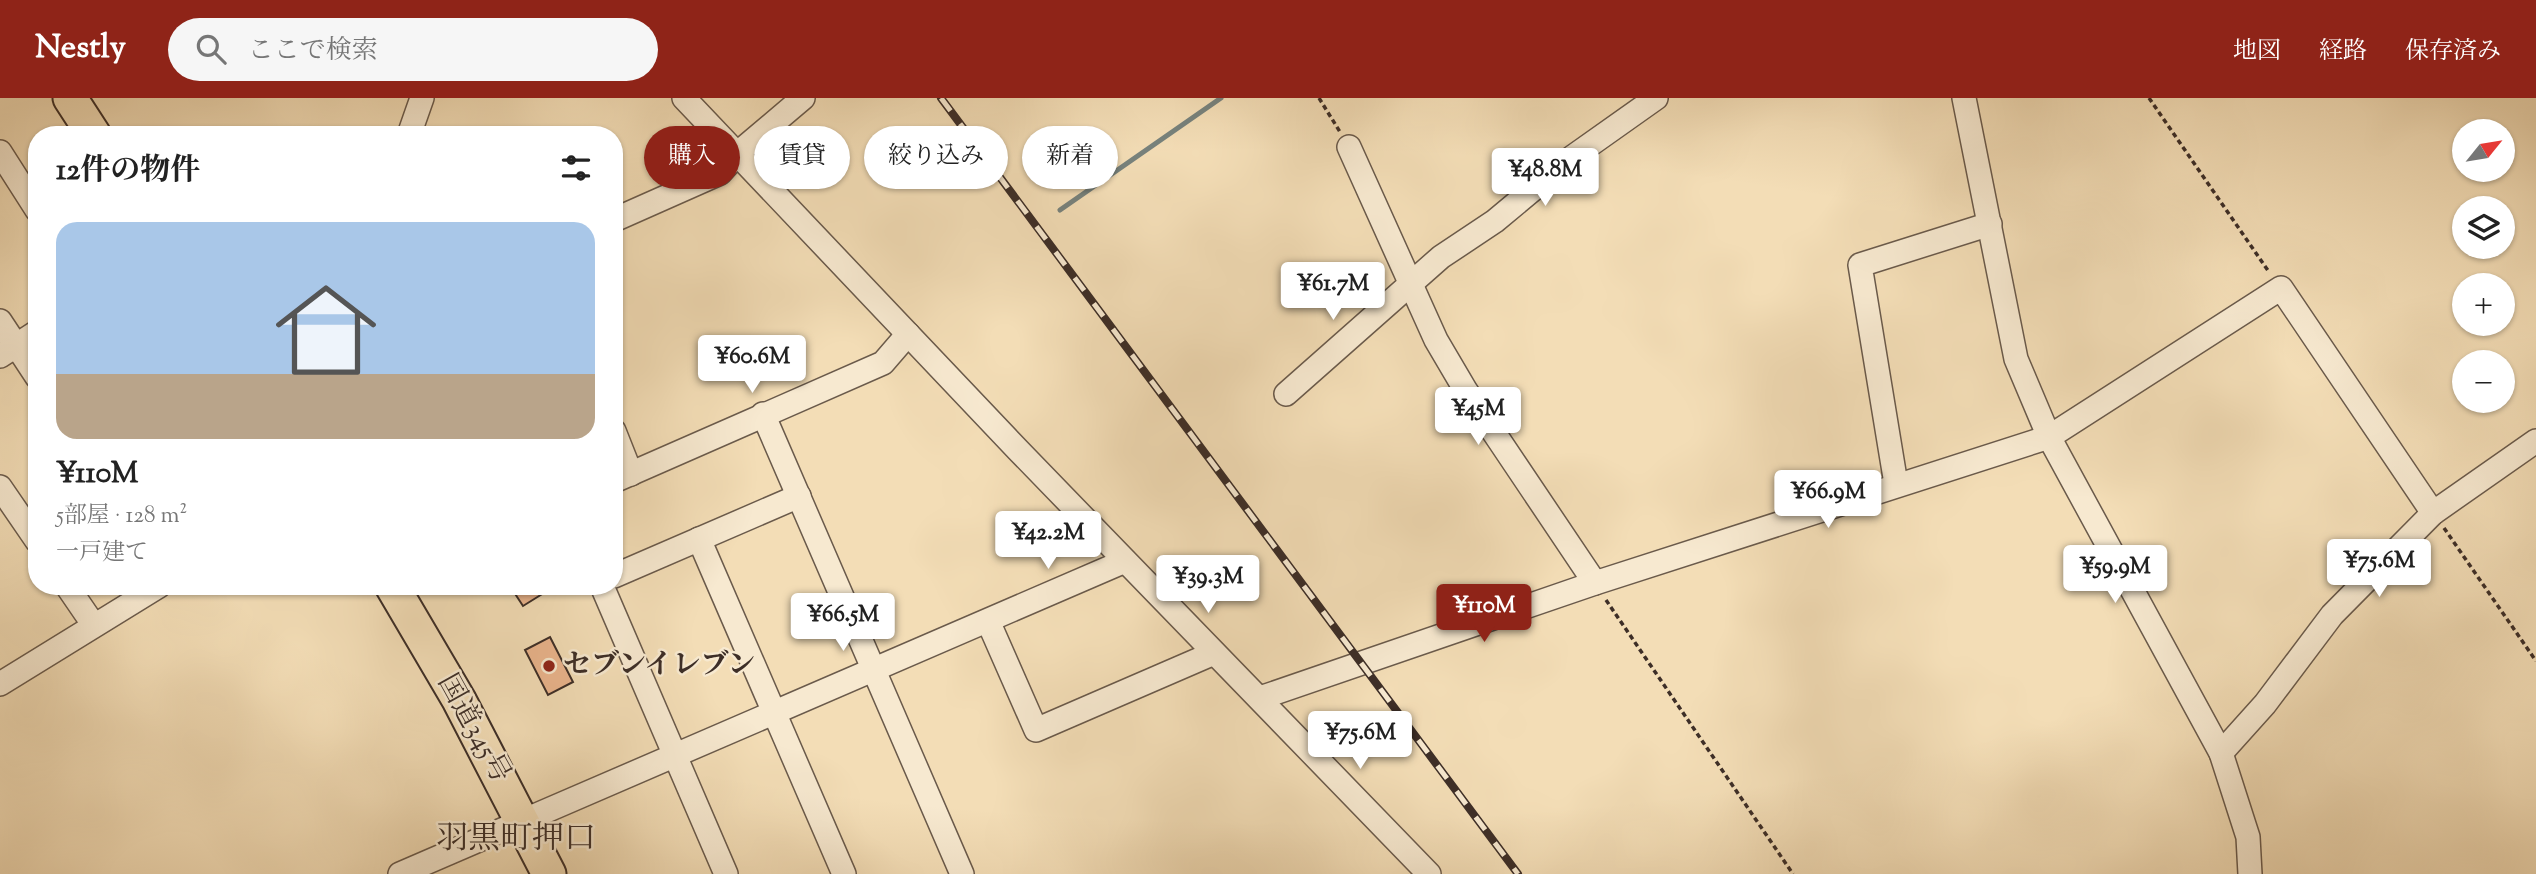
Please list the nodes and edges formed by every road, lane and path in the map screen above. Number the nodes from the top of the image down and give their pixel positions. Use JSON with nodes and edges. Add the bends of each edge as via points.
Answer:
{"nodes":[{"id":1,"x":70,"y":98,"type":"edge"},
{"id":2,"x":422,"y":98,"type":"edge"},
{"id":3,"x":684,"y":98,"type":"edge"},
{"id":4,"x":803,"y":98,"type":"edge"},
{"id":5,"x":1319,"y":98,"type":"edge"},
{"id":6,"x":1656,"y":98,"type":"edge"},
{"id":7,"x":1965,"y":98,"type":"edge"},
{"id":8,"x":2149,"y":98,"type":"edge"},
{"id":9,"x":88,"y":126,"type":"edge"},
{"id":10,"x":412,"y":126,"type":"edge"},
{"id":11,"x":711,"y":126,"type":"edge"},
{"id":12,"x":1349,"y":147,"type":"joint"},
{"id":13,"x":740,"y":151,"type":"edge"},
{"id":14,"x":0,"y":152,"type":"edge"},
{"id":15,"x":740,"y":155,"type":"edge"},
{"id":16,"x":684,"y":189,"type":"edge"},
{"id":17,"x":28,"y":196,"type":"edge"},
{"id":18,"x":623,"y":216,"type":"edge"},
{"id":19,"x":1990,"y":224,"type":"junction"},
{"id":20,"x":1409,"y":284,"type":"junction"},
{"id":21,"x":2281,"y":288,"type":"junction"},
{"id":22,"x":0,"y":321,"type":"edge"},
{"id":23,"x":908,"y":334,"type":"junction"},
{"id":24,"x":28,"y":338,"type":"edge"},
{"id":25,"x":8,"y":351,"type":"edge"},
{"id":26,"x":28,"y":369,"type":"edge"},
{"id":27,"x":1286,"y":394,"type":"dead end"},
{"id":28,"x":763,"y":414,"type":"junction"},
{"id":29,"x":2049,"y":437,"type":"junction"},
{"id":30,"x":2536,"y":441,"type":"edge"},
{"id":31,"x":623,"y":477,"type":"edge"},
{"id":32,"x":1896,"y":484,"type":"junction"},
{"id":33,"x":0,"y":487,"type":"edge"},
{"id":34,"x":799,"y":496,"type":"junction"},
{"id":35,"x":2433,"y":513,"type":"junction"},
{"id":36,"x":28,"y":528,"type":"edge"},
{"id":37,"x":699,"y":539,"type":"junction"},
{"id":38,"x":1125,"y":561,"type":"junction"},
{"id":39,"x":623,"y":572,"type":"edge"},
{"id":40,"x":1595,"y":583,"type":"junction"},
{"id":41,"x":73,"y":595,"type":"edge"},
{"id":42,"x":143,"y":595,"type":"edge"},
{"id":43,"x":397,"y":595,"type":"edge"},
{"id":44,"x":606,"y":595,"type":"edge"},
{"id":45,"x":988,"y":621,"type":"junction"},
{"id":46,"x":93,"y":624,"type":"junction"},
{"id":47,"x":1214,"y":653,"type":"junction"},
{"id":48,"x":2536,"y":661,"type":"edge"},
{"id":49,"x":874,"y":670,"type":"junction"},
{"id":50,"x":0,"y":684,"type":"edge"},
{"id":51,"x":1260,"y":698,"type":"junction"},
{"id":52,"x":775,"y":713,"type":"junction"},
{"id":53,"x":2221,"y":753,"type":"junction"},
{"id":54,"x":675,"y":756,"type":"junction"},
{"id":55,"x":523,"y":821,"type":"junction"},
{"id":56,"x":400,"y":874,"type":"edge"},
{"id":57,"x":549,"y":874,"type":"edge"},
{"id":58,"x":726,"y":874,"type":"edge"},
{"id":59,"x":844,"y":874,"type":"edge"},
{"id":60,"x":962,"y":874,"type":"edge"},
{"id":61,"x":1429,"y":874,"type":"edge"},
{"id":62,"x":1793,"y":874,"type":"edge"},
{"id":63,"x":2250,"y":874,"type":"edge"}],
"edges":[{"from":1,"to":9,"type":"highway"},
{"from":2,"to":10,"type":"street"},
{"from":3,"to":11,"type":"street"},
{"from":4,"to":13,"type":"street"},
{"from":5,"to":12,"type":"path"},
{"from":6,"to":20,"type":"street"},
{"from":7,"to":19,"type":"street"},
{"from":8,"to":21,"type":"path"},
{"from":12,"to":20,"type":"street"},
{"from":14,"to":17,"type":"street"},
{"from":15,"to":23,"type":"street"},
{"from":16,"to":18,"type":"street"},
{"from":19,"to":29,"type":"street","via":[[2016,359]]},
{"from":19,"to":32,"type":"street","via":[[1860,265]]},
{"from":20,"to":27,"type":"street"},
{"from":20,"to":40,"type":"street","via":[[1466,391]]},
{"from":21,"to":29,"type":"street"},
{"from":21,"to":35,"type":"street"},
{"from":22,"to":25,"type":"street"},
{"from":23,"to":28,"type":"street","via":[[883,363]]},
{"from":23,"to":38,"type":"street"},
{"from":24,"to":25,"type":"street"},
{"from":25,"to":26,"type":"street"},
{"from":28,"to":31,"type":"street"},
{"from":28,"to":34,"type":"street"},
{"from":29,"to":32,"type":"street"},
{"from":29,"to":53,"type":"street"},
{"from":30,"to":35,"type":"street"},
{"from":32,"to":40,"type":"street"},
{"from":33,"to":36,"type":"street"},
{"from":34,"to":37,"type":"street"},
{"from":34,"to":49,"type":"street"},
{"from":35,"to":48,"type":"path"},
{"from":35,"to":53,"type":"street","via":[[2332,615],[2265,704]]},
{"from":37,"to":39,"type":"street"},
{"from":37,"to":52,"type":"street"},
{"from":38,"to":45,"type":"street"},
{"from":38,"to":47,"type":"street"},
{"from":40,"to":51,"type":"street"},
{"from":40,"to":62,"type":"path"},
{"from":41,"to":46,"type":"street"},
{"from":42,"to":46,"type":"street"},
{"from":43,"to":55,"type":"highway","name":"国道345号"},
{"from":44,"to":54,"type":"street"},
{"from":45,"to":47,"type":"street","via":[[1036,730]]},
{"from":45,"to":49,"type":"street"},
{"from":46,"to":50,"type":"street"},
{"from":47,"to":51,"type":"street"},
{"from":49,"to":52,"type":"street"},
{"from":49,"to":60,"type":"street"},
{"from":51,"to":61,"type":"street"},
{"from":52,"to":54,"type":"street"},
{"from":52,"to":59,"type":"street"},
{"from":53,"to":63,"type":"street","via":[[2248,837]]},
{"from":54,"to":55,"type":"street"},
{"from":54,"to":58,"type":"street"},
{"from":55,"to":56,"type":"street"},
{"from":55,"to":57,"type":"highway","name":"国道345号"}]}
